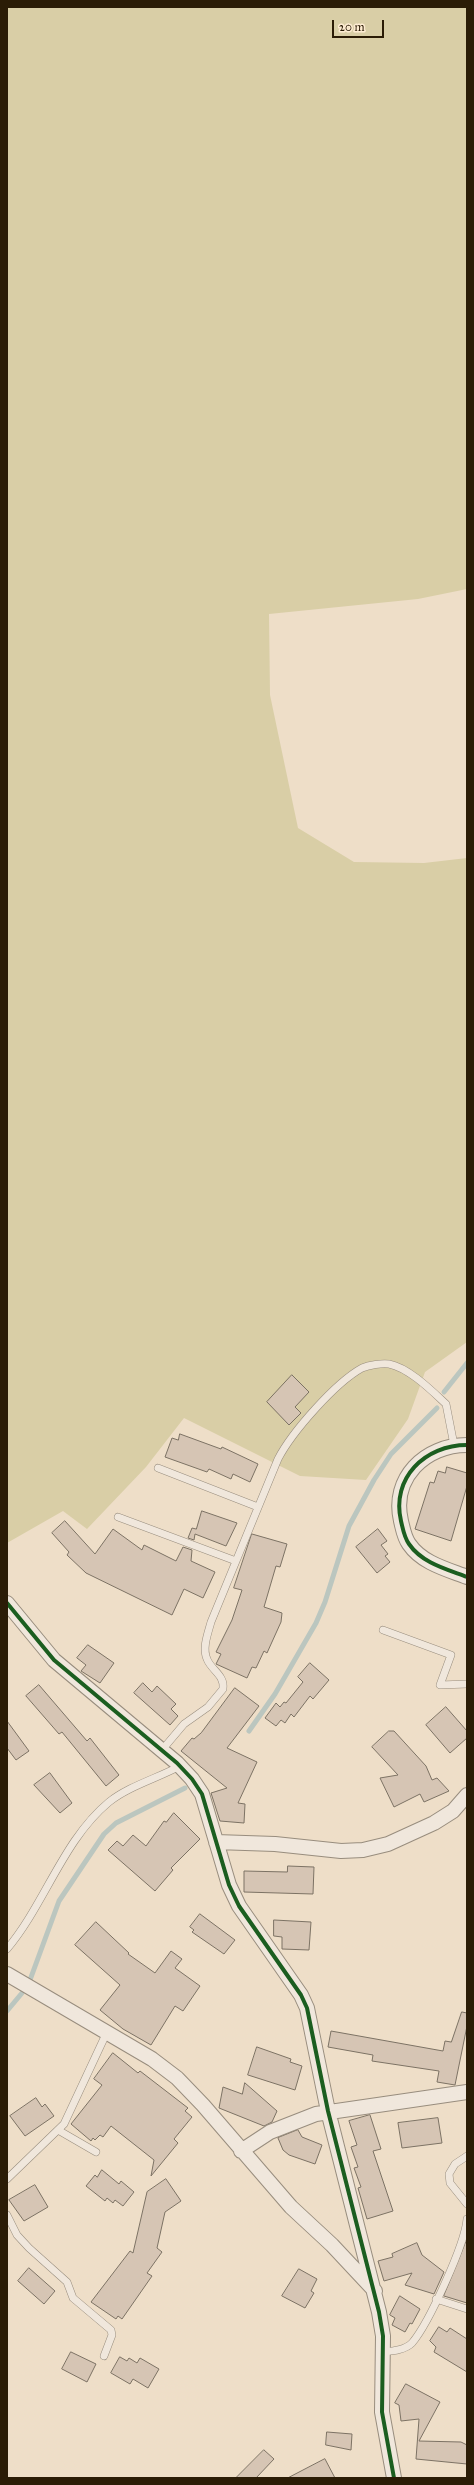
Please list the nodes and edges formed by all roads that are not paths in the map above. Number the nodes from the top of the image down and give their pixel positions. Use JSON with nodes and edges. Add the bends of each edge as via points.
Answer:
{"nodes":[{"id":1,"x":460,"y":1445,"type":"edge"},
{"id":2,"x":158,"y":1468,"type":"dead end"},
{"id":3,"x":258,"y":1507,"type":"junction"},
{"id":4,"x":118,"y":1517,"type":"dead end"},
{"id":5,"x":236,"y":1560,"type":"junction"},
{"id":6,"x":467,"y":1577,"type":"edge"},
{"id":7,"x":7,"y":1603,"type":"edge"},
{"id":8,"x":382,"y":1630,"type":"dead end"},
{"id":9,"x":467,"y":1684,"type":"edge"},
{"id":10,"x":162,"y":1750,"type":"junction"},
{"id":11,"x":180,"y":1766,"type":"junction"},
{"id":12,"x":467,"y":1795,"type":"edge"},
{"id":13,"x":216,"y":1842,"type":"junction"},
{"id":14,"x":7,"y":1949,"type":"edge"},
{"id":15,"x":7,"y":1974,"type":"edge"},
{"id":16,"x":108,"y":2032,"type":"junction"},
{"id":17,"x":467,"y":2092,"type":"edge"},
{"id":18,"x":328,"y":2111,"type":"junction"},
{"id":19,"x":58,"y":2130,"type":"junction"},
{"id":20,"x":241,"y":2151,"type":"junction"},
{"id":21,"x":96,"y":2152,"type":"dead end"},
{"id":22,"x":467,"y":2156,"type":"edge"},
{"id":23,"x":7,"y":2179,"type":"edge"},
{"id":24,"x":467,"y":2204,"type":"edge"},
{"id":25,"x":7,"y":2215,"type":"edge"},
{"id":26,"x":467,"y":2219,"type":"edge"},
{"id":27,"x":375,"y":2292,"type":"junction"},
{"id":28,"x":436,"y":2299,"type":"junction"},
{"id":29,"x":467,"y":2309,"type":"edge"},
{"id":30,"x":383,"y":2352,"type":"junction"},
{"id":31,"x":104,"y":2356,"type":"dead end"},
{"id":32,"x":394,"y":2478,"type":"edge"}],
"edges":[{"from":1,"to":3,"type":"lane","via":[[446,1404],[440,1398],[396,1366],[388,1364],[363,1368],[333,1393],[286,1444]]},
{"from":1,"to":6,"type":"street","via":[[435,1451],[424,1457],[401,1488],[398,1509],[404,1534],[418,1554],[437,1566]]},
{"from":2,"to":3,"type":"lane"},
{"from":3,"to":5,"type":"lane"},
{"from":4,"to":5,"type":"lane"},
{"from":5,"to":10,"type":"lane","via":[[211,1622],[206,1643],[207,1660],[218,1672],[223,1689],[208,1707],[184,1724]]},
{"from":7,"to":10,"type":"street","via":[[54,1660]]},
{"from":8,"to":9,"type":"lane","via":[[451,1655],[440,1685]]},
{"from":10,"to":11,"type":"street"},
{"from":11,"to":13,"type":"street","via":[[192,1778],[202,1794]]},
{"from":11,"to":14,"type":"lane","via":[[111,1801],[95,1816],[67,1854],[30,1919]]},
{"from":12,"to":13,"type":"street","via":[[453,1811],[434,1823],[388,1844],[363,1850],[341,1851],[275,1844]]},
{"from":13,"to":18,"type":"street","via":[[229,1885],[239,1906],[301,1995],[307,2008]]},
{"from":15,"to":16,"type":"street"},
{"from":16,"to":19,"type":"lane","via":[[70,2114]]},
{"from":16,"to":20,"type":"street","via":[[152,2058],[177,2078]]},
{"from":17,"to":18,"type":"street"},
{"from":18,"to":20,"type":"street","via":[[270,2132],[254,2140]]},
{"from":18,"to":27,"type":"street"},
{"from":19,"to":21,"type":"lane"},
{"from":19,"to":23,"type":"lane"},
{"from":20,"to":27,"type":"street","via":[[291,2208],[332,2245]]},
{"from":22,"to":24,"type":"lane","via":[[455,2164],[448,2174],[450,2183]]},
{"from":25,"to":31,"type":"lane","via":[[17,2235],[67,2282],[73,2298],[111,2330],[112,2335]]},
{"from":26,"to":28,"type":"lane","via":[[462,2242]]},
{"from":27,"to":30,"type":"street","via":[[383,2336]]},
{"from":28,"to":29,"type":"lane"},
{"from":28,"to":30,"type":"lane","via":[[411,2344],[403,2349]]},
{"from":30,"to":32,"type":"street","via":[[382,2412]]}]}
